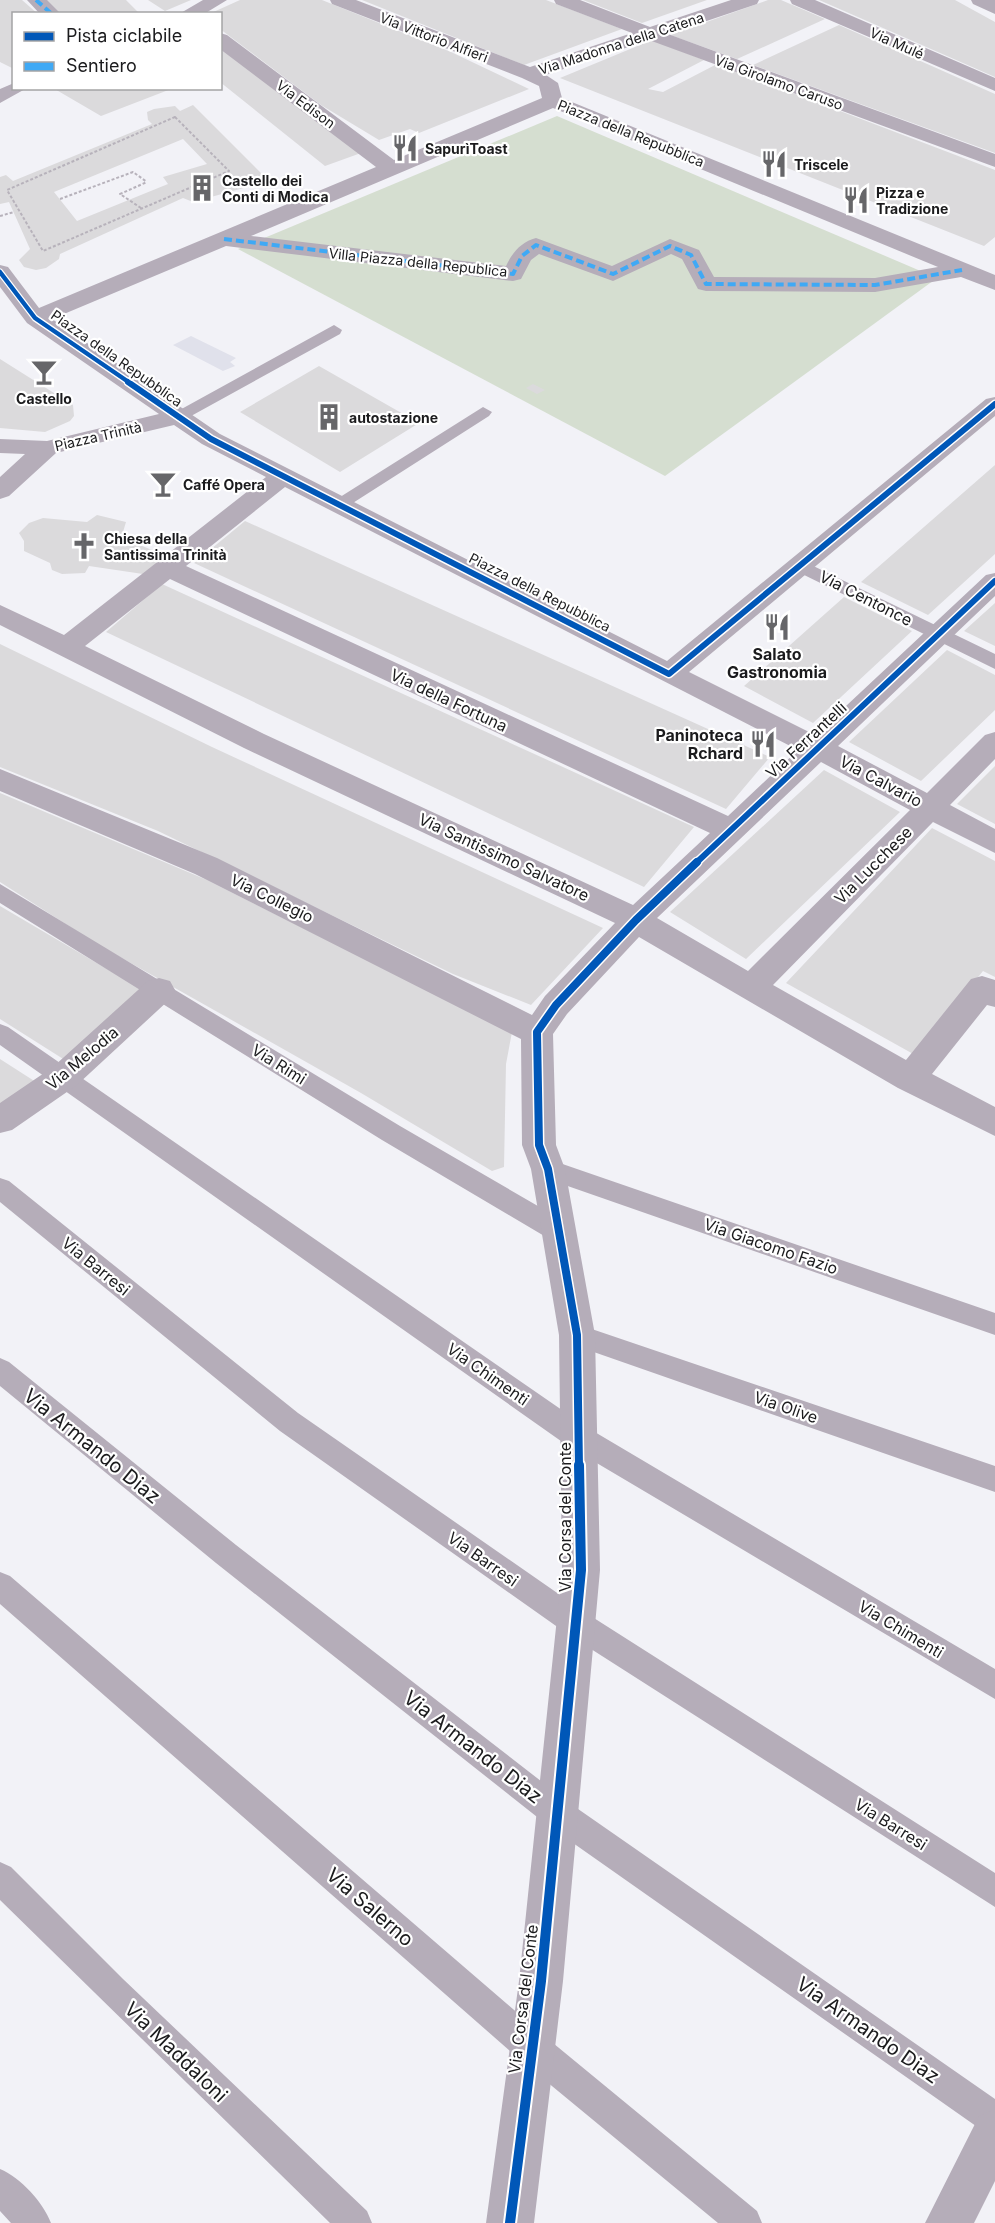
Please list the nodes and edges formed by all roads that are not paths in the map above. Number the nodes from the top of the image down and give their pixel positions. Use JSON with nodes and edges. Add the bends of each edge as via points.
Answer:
{"nodes":[{"id":1,"x":36,"y":0,"type":"edge"},
{"id":2,"x":218,"y":0,"type":"edge"},
{"id":3,"x":339,"y":0,"type":"edge"},
{"id":4,"x":563,"y":0,"type":"edge"},
{"id":5,"x":750,"y":0,"type":"edge"},
{"id":6,"x":800,"y":0,"type":"edge"},
{"id":7,"x":980,"y":0,"type":"edge"},
{"id":8,"x":995,"y":8,"type":"edge"},
{"id":9,"x":50,"y":12,"type":"edge"},
{"id":10,"x":192,"y":12,"type":"edge"},
{"id":11,"x":649,"y":34,"type":"junction"},
{"id":12,"x":222,"y":41,"type":"edge"},
{"id":13,"x":529,"y":74,"type":"junction"},
{"id":14,"x":12,"y":79,"type":"edge"},
{"id":15,"x":995,"y":85,"type":"edge"},
{"id":16,"x":0,"y":97,"type":"edge"},
{"id":17,"x":553,"y":101,"type":"junction"},
{"id":18,"x":995,"y":161,"type":"edge"},
{"id":19,"x":392,"y":169,"type":"junction"},
{"id":20,"x":224,"y":239,"type":"junction"},
{"id":21,"x":962,"y":270,"type":"junction"},
{"id":22,"x":1,"y":277,"type":"edge"},
{"id":23,"x":995,"y":283,"type":"edge"},
{"id":24,"x":35,"y":318,"type":"junction"},
{"id":25,"x":334,"y":330,"type":"dead end"},
{"id":26,"x":992,"y":410,"type":"edge"},
{"id":27,"x":483,"y":412,"type":"dead end"},
{"id":28,"x":176,"y":417,"type":"junction"},
{"id":29,"x":0,"y":446,"type":"edge"},
{"id":30,"x":47,"y":448,"type":"junction"},
{"id":31,"x":284,"y":476,"type":"junction"},
{"id":32,"x":0,"y":491,"type":"edge"},
{"id":33,"x":338,"y":504,"type":"junction"},
{"id":34,"x":801,"y":566,"type":"junction"},
{"id":35,"x":168,"y":568,"type":"junction"},
{"id":36,"x":995,"y":581,"type":"edge"},
{"id":37,"x":0,"y":614,"type":"edge"},
{"id":38,"x":938,"y":635,"type":"junction"},
{"id":39,"x":66,"y":647,"type":"junction"},
{"id":40,"x":995,"y":662,"type":"edge"},
{"id":41,"x":669,"y":674,"type":"junction"},
{"id":42,"x":818,"y":748,"type":"junction"},
{"id":43,"x":992,"y":749,"type":"edge"},
{"id":44,"x":0,"y":779,"type":"edge"},
{"id":45,"x":931,"y":807,"type":"junction"},
{"id":46,"x":731,"y":830,"type":"junction"},
{"id":47,"x":995,"y":842,"type":"edge"},
{"id":48,"x":0,"y":892,"type":"edge"},
{"id":49,"x":636,"y":920,"type":"junction"},
{"id":50,"x":751,"y":987,"type":"junction"},
{"id":51,"x":159,"y":990,"type":"junction"},
{"id":52,"x":995,"y":994,"type":"edge"},
{"id":53,"x":537,"y":1032,"type":"junction"},
{"id":54,"x":0,"y":1033,"type":"edge"},
{"id":55,"x":65,"y":1076,"type":"junction"},
{"id":56,"x":910,"y":1079,"type":"junction"},
{"id":57,"x":0,"y":1120,"type":"edge"},
{"id":58,"x":995,"y":1123,"type":"edge"},
{"id":59,"x":548,"y":1168,"type":"junction"},
{"id":60,"x":0,"y":1188,"type":"edge"},
{"id":61,"x":561,"y":1232,"type":"junction"},
{"id":62,"x":995,"y":1324,"type":"edge"},
{"id":63,"x":577,"y":1335,"type":"junction"},
{"id":64,"x":0,"y":1370,"type":"edge"},
{"id":65,"x":578,"y":1437,"type":"junction"},
{"id":66,"x":995,"y":1479,"type":"edge"},
{"id":67,"x":0,"y":1586,"type":"edge"},
{"id":68,"x":576,"y":1623,"type":"junction"},
{"id":69,"x":995,"y":1685,"type":"edge"},
{"id":70,"x":557,"y":1813,"type":"junction"},
{"id":71,"x":0,"y":1878,"type":"edge"},
{"id":72,"x":995,"y":1891,"type":"edge"},
{"id":73,"x":530,"y":2046,"type":"junction"},
{"id":74,"x":995,"y":2119,"type":"edge"},
{"id":75,"x":995,"y":2132,"type":"edge"},
{"id":76,"x":0,"y":2186,"type":"edge"},
{"id":77,"x":34,"y":2223,"type":"edge"},
{"id":78,"x":355,"y":2223,"type":"edge"},
{"id":79,"x":510,"y":2223,"type":"edge"},
{"id":80,"x":745,"y":2223,"type":"edge"},
{"id":81,"x":949,"y":2223,"type":"edge"}],
"edges":[{"from":1,"to":9,"type":"street"},
{"from":2,"to":10,"type":"street"},
{"from":3,"to":13,"type":"street","name":"Via Vittorio Alfieri"},
{"from":4,"to":11,"type":"street","name":"Via Girolamo Caruso"},
{"from":5,"to":11,"type":"street","name":"Via Madonna della Catena"},
{"from":6,"to":15,"type":"street","name":"Via Mulé"},
{"from":7,"to":8,"type":"street"},
{"from":11,"to":13,"type":"street","name":"Via Madonna della Catena"},
{"from":11,"to":18,"type":"street","name":"Via Girolamo Caruso"},
{"from":12,"to":19,"type":"street","name":"Via Edison"},
{"from":13,"to":17,"type":"street","name":"Via Madonna della Catena","via":[[548,83]]},
{"from":14,"to":16,"type":"street"},
{"from":17,"to":19,"type":"street","name":"Piazza della Repubblica"},
{"from":17,"to":21,"type":"street","name":"Piazza della Repubblica"},
{"from":19,"to":20,"type":"street","name":"Piazza della Repubblica"},
{"from":20,"to":21,"type":"street","name":"Villa Piazza della Republica","via":[[513,274],[522,255],[536,245],[613,274],[670,246],[691,255],[706,284],[875,285]]},
{"from":20,"to":24,"type":"street","name":"Piazza della Repubblica"},
{"from":21,"to":23,"type":"street","name":"Piazza della Repubblica"},
{"from":22,"to":24,"type":"street"},
{"from":24,"to":28,"type":"street","name":"Piazza della Repubblica"},
{"from":25,"to":28,"type":"lane"},
{"from":26,"to":34,"type":"street"},
{"from":27,"to":33,"type":"lane"},
{"from":28,"to":30,"type":"street","name":"Piazza Trinità"},
{"from":28,"to":31,"type":"street","name":"Piazza della Repubblica"},
{"from":29,"to":30,"type":"street"},
{"from":30,"to":32,"type":"street","name":"Piazza Trinità"},
{"from":31,"to":33,"type":"street","name":"Piazza della Repubblica"},
{"from":31,"to":35,"type":"street"},
{"from":33,"to":41,"type":"street","name":"Piazza della Repubblica"},
{"from":34,"to":38,"type":"lane","name":"Via Centonce"},
{"from":34,"to":41,"type":"street"},
{"from":35,"to":39,"type":"street"},
{"from":35,"to":46,"type":"street","name":"Via della Fortuna"},
{"from":36,"to":38,"type":"street","name":"Via Ferrantelli"},
{"from":37,"to":39,"type":"street","name":"Via Santissimo Salvatore"},
{"from":38,"to":40,"type":"lane","name":"Via Centonce"},
{"from":38,"to":42,"type":"street","name":"Via Ferrantelli"},
{"from":39,"to":49,"type":"street","name":"Via Santissimo Salvatore","via":[[254,741]]},
{"from":41,"to":42,"type":"street","name":"Via Calvario"},
{"from":42,"to":45,"type":"street","name":"Via Calvario"},
{"from":42,"to":46,"type":"street","name":"Via Ferrantelli"},
{"from":43,"to":45,"type":"street","name":"Via Lucchese"},
{"from":44,"to":53,"type":"street","name":"Via Collegio","via":[[206,866]]},
{"from":45,"to":47,"type":"street","name":"Via Calvario"},
{"from":45,"to":50,"type":"street","name":"Via Lucchese"},
{"from":46,"to":49,"type":"street","name":"Via Ferrantelli"},
{"from":48,"to":51,"type":"lane","name":"Via Rimi"},
{"from":49,"to":50,"type":"street","name":"Via Santissimo Salvatore"},
{"from":49,"to":53,"type":"street","via":[[556,1005]]},
{"from":50,"to":56,"type":"street","name":"Via Santissimo Salvatore"},
{"from":51,"to":55,"type":"street","name":"Via Melodia"},
{"from":51,"to":61,"type":"lane","name":"Via Rimi"},
{"from":52,"to":56,"type":"street","via":[[982,988]]},
{"from":53,"to":59,"type":"street","name":"Via Corsa del Conte","via":[[539,1145]]},
{"from":54,"to":55,"type":"lane","name":"Via Chimenti"},
{"from":55,"to":57,"type":"street","name":"Via Melodia"},
{"from":55,"to":65,"type":"lane","name":"Via Chimenti"},
{"from":56,"to":58,"type":"street","name":"Via Santissimo Salvatore"},
{"from":59,"to":61,"type":"street","name":"Via Corsa del Conte"},
{"from":59,"to":62,"type":"lane","name":"Via Giacomo Fazio"},
{"from":60,"to":68,"type":"lane","name":"Via Barresi","via":[[289,1422]]},
{"from":61,"to":63,"type":"street","name":"Via Corsa del Conte"},
{"from":63,"to":65,"type":"street","name":"Via Corsa del Conte"},
{"from":63,"to":66,"type":"lane","name":"Via Olive"},
{"from":64,"to":70,"type":"lane","name":"Via Armando Diaz","via":[[226,1554]]},
{"from":65,"to":68,"type":"street","name":"Via Corsa del Conte","via":[[581,1570]]},
{"from":65,"to":69,"type":"lane","name":"Via Chimenti"},
{"from":67,"to":73,"type":"lane","name":"Via Salerno"},
{"from":68,"to":70,"type":"street","name":"Via Corsa del Conte"},
{"from":68,"to":72,"type":"lane","name":"Via Barresi"},
{"from":70,"to":73,"type":"street","name":"Via Corsa del Conte","via":[[541,1981]]},
{"from":70,"to":74,"type":"lane","name":"Via Armando Diaz"},
{"from":71,"to":78,"type":"lane","name":"Via Maddaloni"},
{"from":73,"to":79,"type":"street","name":"Via Corsa del Conte"},
{"from":73,"to":80,"type":"lane","name":"Via Salerno"},
{"from":75,"to":81,"type":"street"},
{"from":76,"to":77,"type":"lane"}]}
